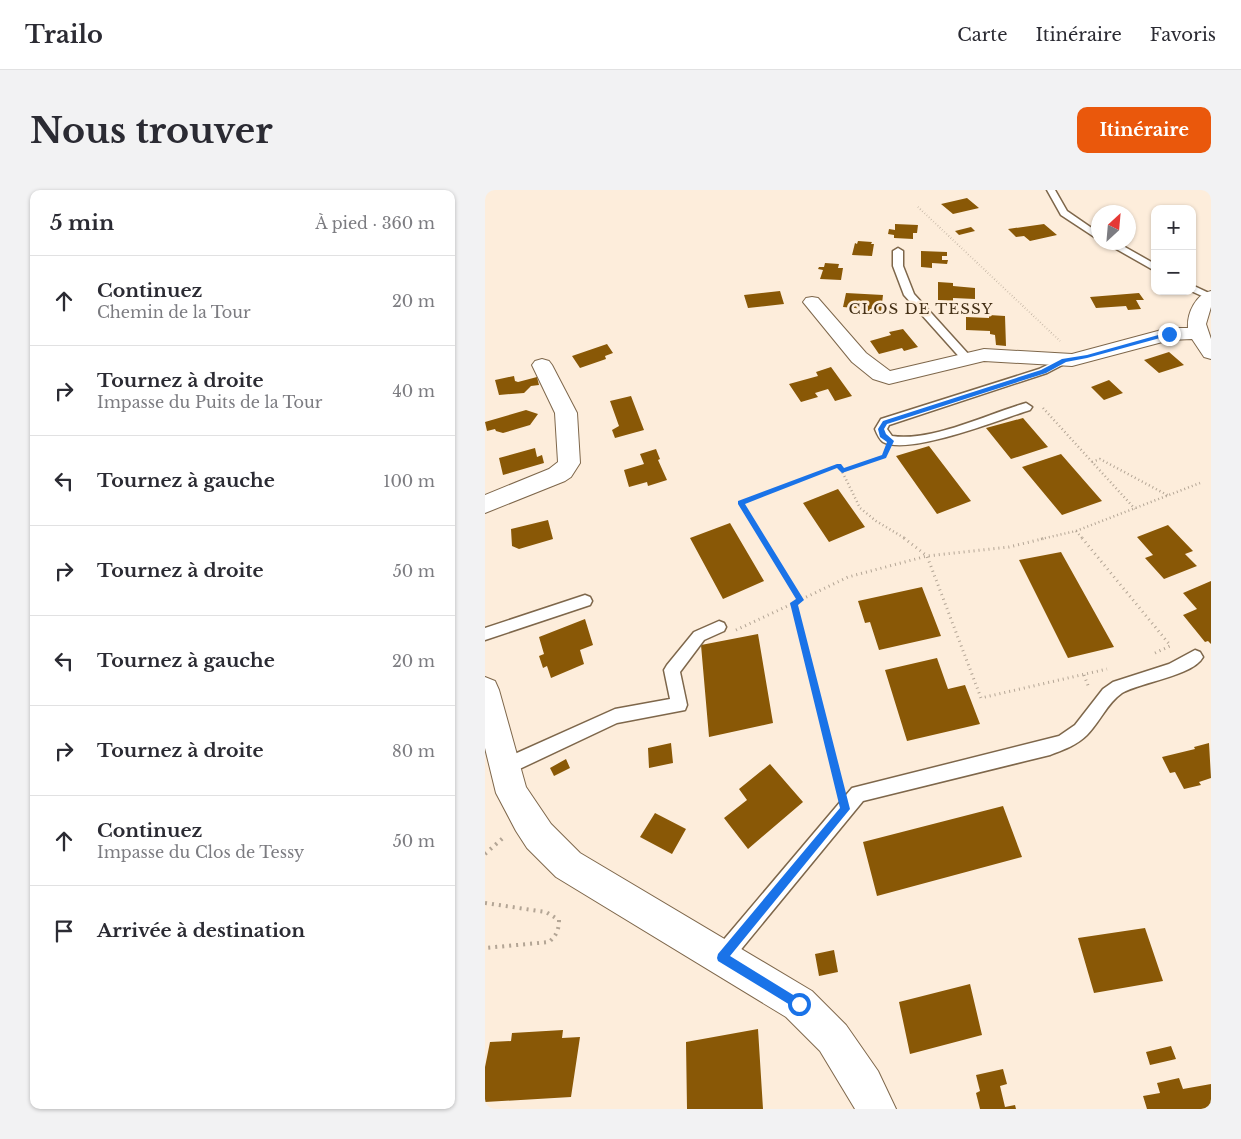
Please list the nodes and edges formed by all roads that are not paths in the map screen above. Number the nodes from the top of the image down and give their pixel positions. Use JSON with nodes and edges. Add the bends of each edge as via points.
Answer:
{"nodes":[{"id":1,"x":1051,"y":190,"type":"edge"},
{"id":2,"x":1091,"y":232,"type":"edge"},
{"id":3,"x":1122,"y":250,"type":"edge"},
{"id":4,"x":898,"y":251,"type":"dead end"},
{"id":5,"x":1151,"y":266,"type":"edge"},
{"id":6,"x":1196,"y":290,"type":"edge"},
{"id":7,"x":1211,"y":296,"type":"edge"},
{"id":8,"x":812,"y":302,"type":"dead end"},
{"id":9,"x":1198,"y":333,"type":"junction"},
{"id":10,"x":1211,"y":353,"type":"edge"},
{"id":11,"x":967,"y":359,"type":"junction"},
{"id":12,"x":1072,"y":359,"type":"junction"},
{"id":13,"x":542,"y":364,"type":"dead end"},
{"id":14,"x":1026,"y":407,"type":"road end"},
{"id":15,"x":485,"y":504,"type":"edge"},
{"id":16,"x":585,"y":602,"type":"dead end"},
{"id":17,"x":719,"y":627,"type":"road end"},
{"id":18,"x":485,"y":634,"type":"edge"},
{"id":19,"x":1190,"y":660,"type":"road end"},
{"id":20,"x":485,"y":690,"type":"edge"},
{"id":21,"x":505,"y":766,"type":"junction"},
{"id":22,"x":722,"y":958,"type":"junction"},
{"id":23,"x":876,"y":1109,"type":"edge"}],
"edges":[{"from":1,"to":2,"type":"lane","via":[[1064,213]]},
{"from":3,"to":5,"type":"lane"},
{"from":4,"to":11,"type":"lane","via":[[897,266],[909,295]]},
{"from":6,"to":7,"type":"lane"},
{"from":7,"to":9,"type":"street","via":[[1199,312]]},
{"from":8,"to":11,"type":"street","via":[[850,348],[884,378]]},
{"from":9,"to":10,"type":"street"},
{"from":9,"to":12,"type":"street","via":[[1169,334]]},
{"from":11,"to":12,"type":"street","via":[[989,355]]},
{"from":12,"to":14,"type":"lane","via":[[885,422],[881,429],[891,441],[917,440]]},
{"from":13,"to":15,"type":"street","via":[[566,413],[569,463],[557,475]]},
{"from":16,"to":18,"type":"lane"},
{"from":17,"to":21,"type":"lane","via":[[699,636],[672,670],[679,705],[615,716]]},
{"from":19,"to":22,"type":"lane","via":[[1119,686],[1081,730],[1065,742],[859,794]]},
{"from":20,"to":21,"type":"street"},
{"from":21,"to":22,"type":"street","via":[[512,793],[523,813],[539,836],[568,865]]},
{"from":22,"to":23,"type":"street","via":[[799,1004],[833,1038]]}]}
